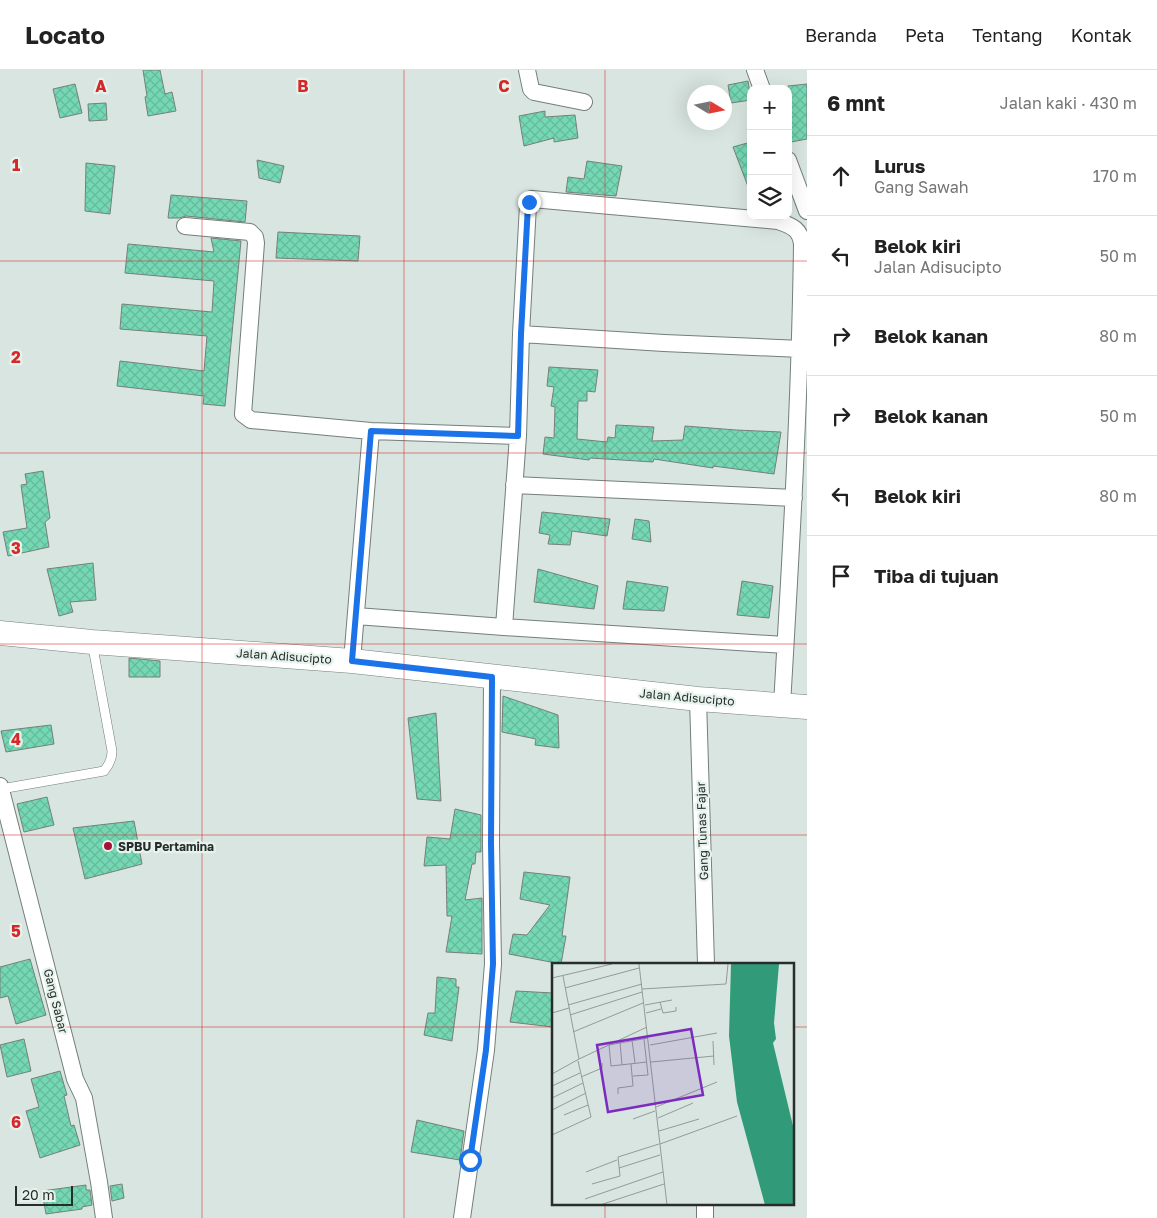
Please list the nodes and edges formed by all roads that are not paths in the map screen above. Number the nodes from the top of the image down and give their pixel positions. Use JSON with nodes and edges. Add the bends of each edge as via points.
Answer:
{"nodes":[{"id":1,"x":527,"y":70,"type":"edge"},
{"id":2,"x":755,"y":70,"type":"edge"},
{"id":3,"x":761,"y":85,"type":"edge"},
{"id":4,"x":584,"y":102,"type":"dead end"},
{"id":5,"x":792,"y":171,"type":"edge"},
{"id":6,"x":807,"y":212,"type":"edge"},
{"id":7,"x":185,"y":226,"type":"dead end"},
{"id":8,"x":521,"y":334,"type":"junction"},
{"id":9,"x":800,"y":349,"type":"junction"},
{"id":10,"x":371,"y":431,"type":"junction"},
{"id":11,"x":518,"y":436,"type":"junction"},
{"id":12,"x":514,"y":485,"type":"junction"},
{"id":13,"x":794,"y":498,"type":"junction"},
{"id":14,"x":356,"y":616,"type":"junction"},
{"id":15,"x":504,"y":627,"type":"junction"},
{"id":16,"x":0,"y":633,"type":"edge"},
{"id":17,"x":92,"y":642,"type":"junction"},
{"id":18,"x":785,"y":645,"type":"junction"},
{"id":19,"x":352,"y":661,"type":"junction"},
{"id":20,"x":492,"y":677,"type":"junction"},
{"id":21,"x":698,"y":699,"type":"junction"},
{"id":22,"x":782,"y":705,"type":"junction"},
{"id":23,"x":807,"y":707,"type":"edge"},
{"id":24,"x":0,"y":787,"type":"edge"},
{"id":25,"x":706,"y":963,"type":"edge"},
{"id":26,"x":104,"y":1218,"type":"edge"},
{"id":27,"x":462,"y":1218,"type":"edge"}],
"edges":[{"from":1,"to":4,"type":"street","via":[[534,92]]},
{"from":2,"to":3,"type":"street"},
{"from":5,"to":6,"type":"street"},
{"from":7,"to":10,"type":"street","via":[[250,232],[255,237],[243,414],[251,420]]},
{"from":8,"to":9,"type":"street"},
{"from":8,"to":9,"type":"street","via":[[528,205],[532,199],[778,221],[788,225],[801,236]]},
{"from":8,"to":11,"type":"street"},
{"from":9,"to":13,"type":"street"},
{"from":10,"to":11,"type":"street"},
{"from":10,"to":14,"type":"street"},
{"from":11,"to":12,"type":"street"},
{"from":12,"to":13,"type":"street"},
{"from":12,"to":15,"type":"street"},
{"from":13,"to":18,"type":"street"},
{"from":14,"to":15,"type":"street"},
{"from":14,"to":19,"type":"street"},
{"from":15,"to":18,"type":"street"},
{"from":16,"to":17,"type":"main road","name":"Jalan Adisucipto"},
{"from":17,"to":19,"type":"main road","name":"Jalan Adisucipto"},
{"from":17,"to":24,"type":"lane","via":[[112,751],[108,767],[104,771]]},
{"from":18,"to":22,"type":"street"},
{"from":19,"to":20,"type":"main road","name":"Jalan Adisucipto"},
{"from":20,"to":21,"type":"main road","name":"Jalan Adisucipto"},
{"from":20,"to":27,"type":"street","via":[[493,964],[486,1050]]},
{"from":21,"to":22,"type":"main road","name":"Jalan Adisucipto"},
{"from":21,"to":25,"type":"street","name":"Gang Tunas Fajar"},
{"from":22,"to":23,"type":"main road","name":"Jalan Adisucipto"},
{"from":24,"to":26,"type":"street","name":"Gang Sabar","via":[[76,1079],[84,1098]]}]}
